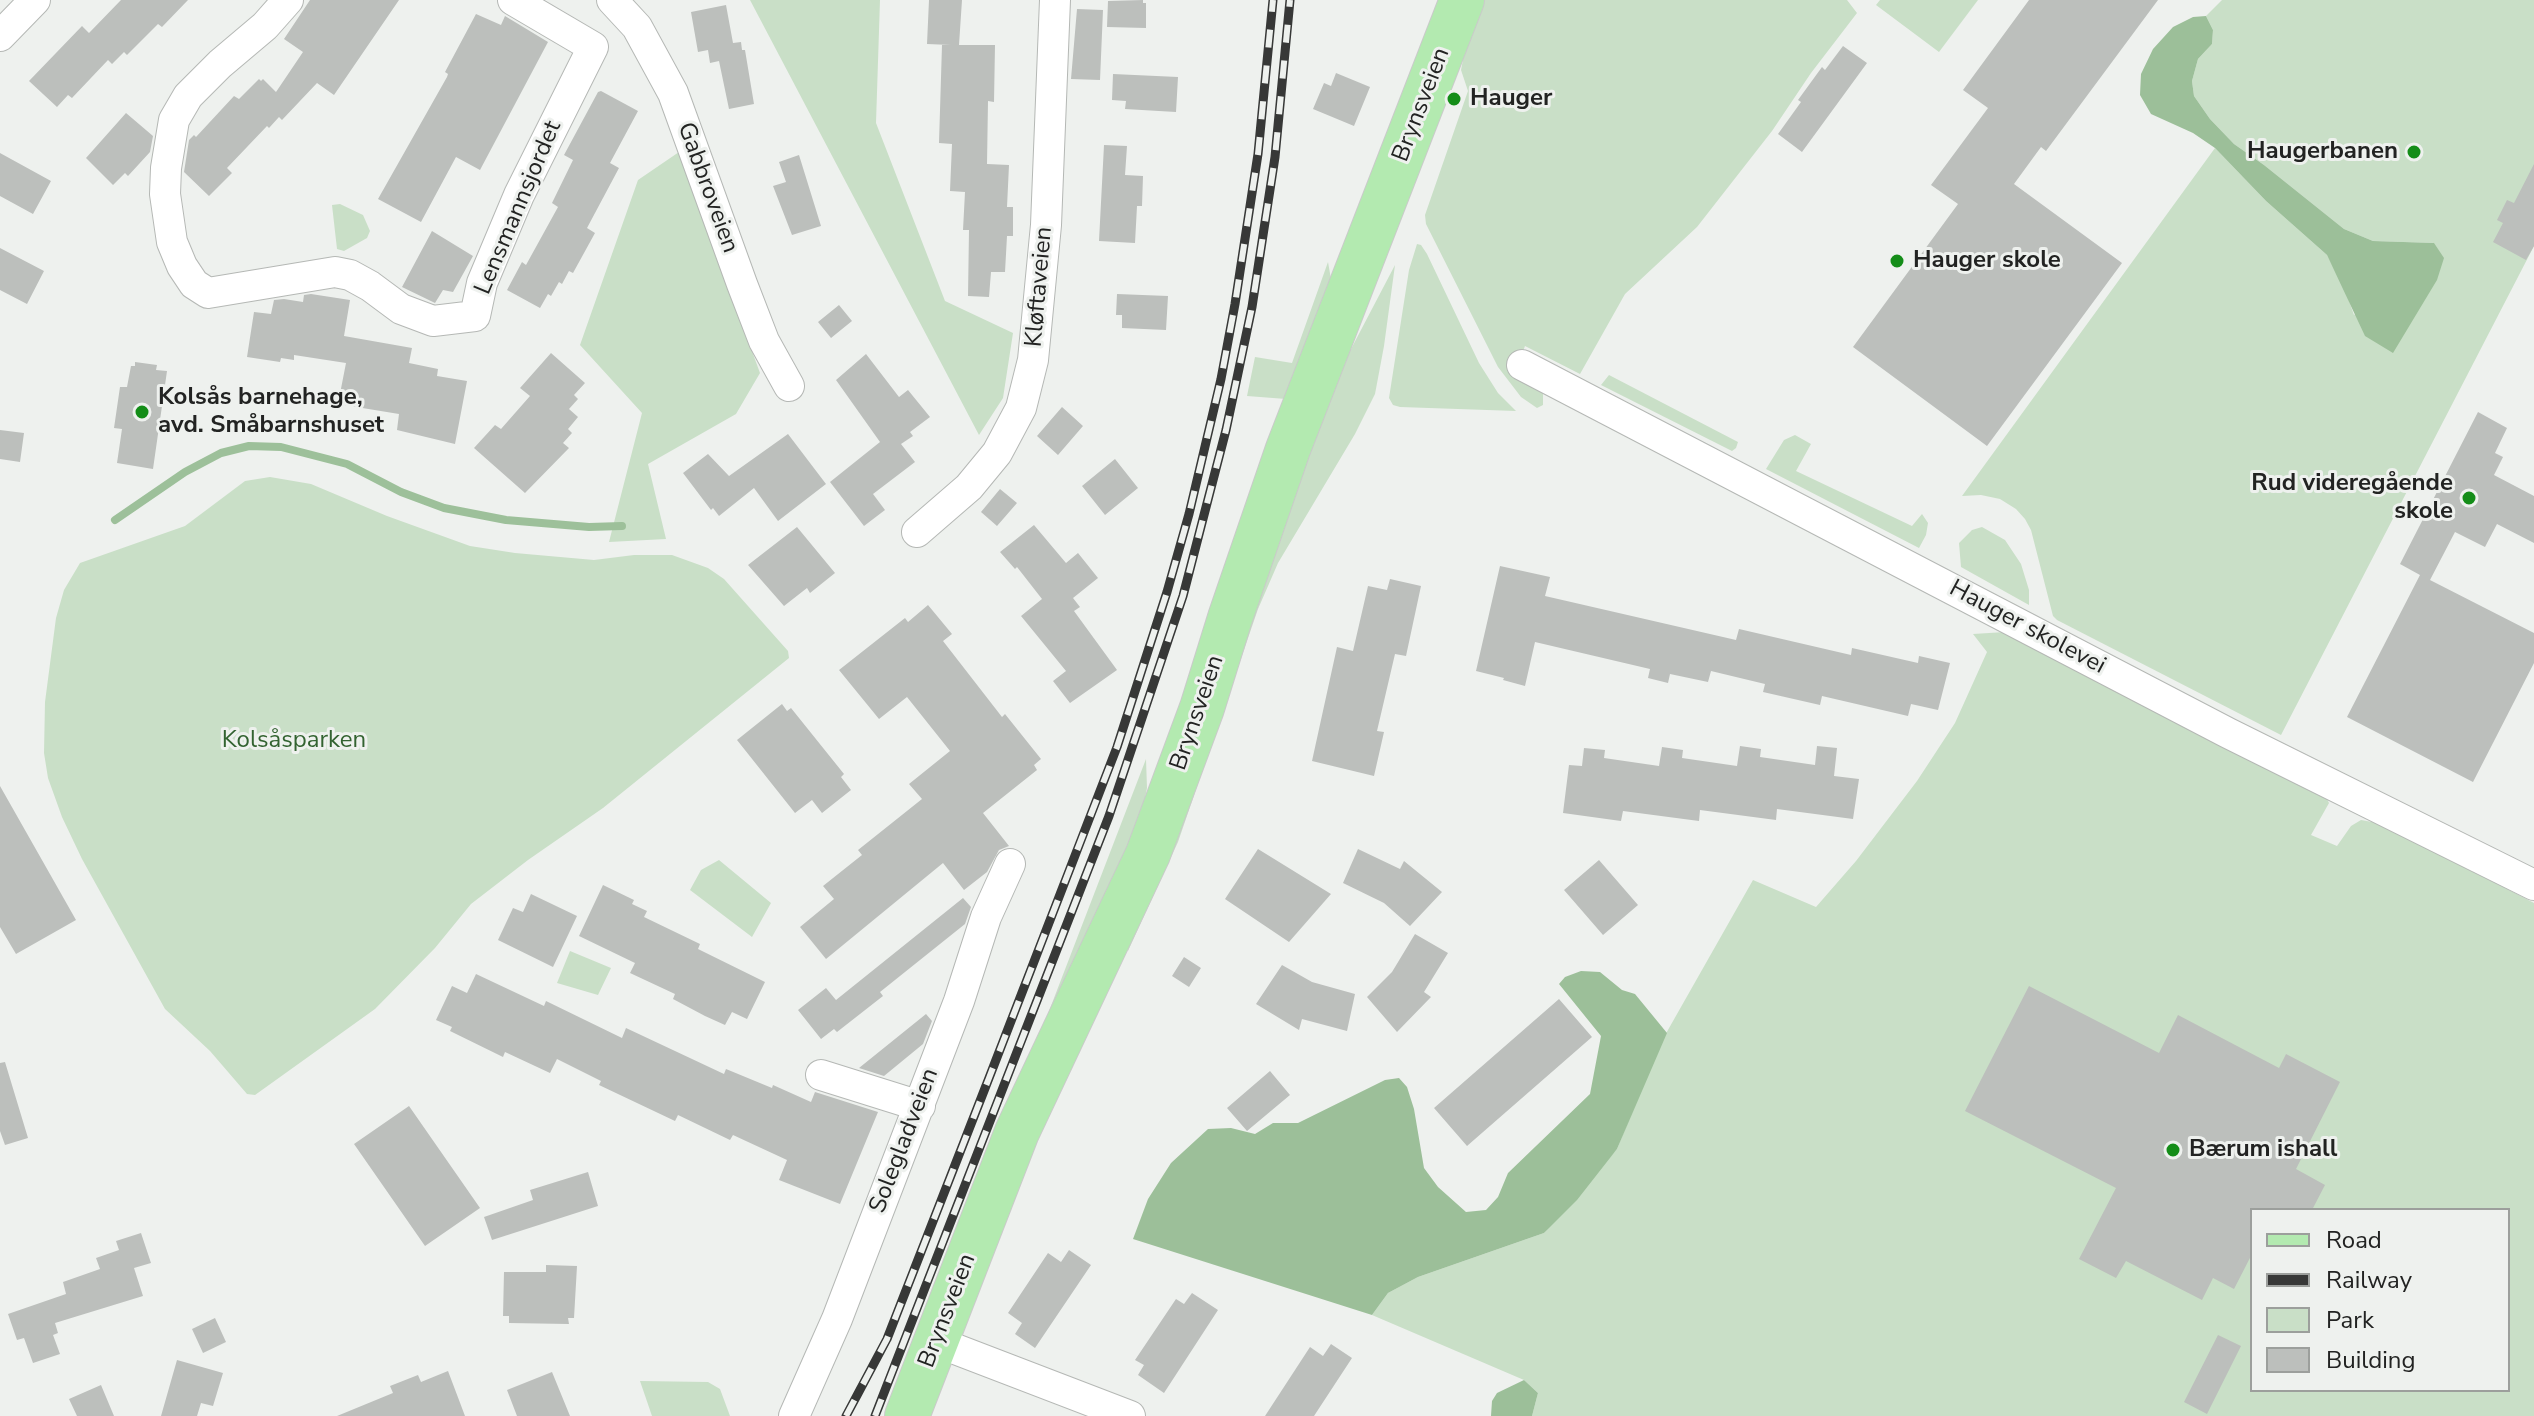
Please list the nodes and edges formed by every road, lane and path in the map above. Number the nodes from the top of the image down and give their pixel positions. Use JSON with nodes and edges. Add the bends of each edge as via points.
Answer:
{"nodes":[{"id":1,"x":35,"y":0,"type":"edge"},
{"id":2,"x":288,"y":0,"type":"edge"},
{"id":3,"x":513,"y":0,"type":"edge"},
{"id":4,"x":1055,"y":0,"type":"edge"},
{"id":5,"x":1462,"y":0,"type":"edge"},
{"id":6,"x":616,"y":4,"type":"edge"},
{"id":7,"x":0,"y":36,"type":"edge"},
{"id":8,"x":593,"y":47,"type":"junction"},
{"id":9,"x":1522,"y":365,"type":"dead end"},
{"id":10,"x":789,"y":386,"type":"dead end"},
{"id":11,"x":917,"y":532,"type":"dead end"},
{"id":12,"x":1010,"y":864,"type":"dead end"},
{"id":13,"x":2534,"y":885,"type":"edge"},
{"id":14,"x":821,"y":1075,"type":"dead end"},
{"id":15,"x":920,"y":1106,"type":"junction"},
{"id":16,"x":937,"y":1342,"type":"junction"},
{"id":17,"x":794,"y":1416,"type":"edge"},
{"id":18,"x":907,"y":1416,"type":"edge"},
{"id":19,"x":1130,"y":1416,"type":"edge"}],
"edges":[{"from":1,"to":7,"type":"street"},
{"from":2,"to":8,"type":"street","name":"Lensmannsjordet","via":[[188,96],[174,120],[166,213],[182,266],[208,293],[335,272],[370,286],[416,317],[433,321],[475,316],[482,283],[519,195]]},
{"from":3,"to":8,"type":"street"},
{"from":4,"to":11,"type":"street","name":"Kløftaveien","via":[[1046,225],[1033,360],[1021,408],[997,453],[969,487]]},
{"from":5,"to":16,"type":"main road","name":"Brynsveien","via":[[1288,449],[1148,854],[1017,1132]]},
{"from":6,"to":8,"type":"street","name":"Lensmannsjordet"},
{"from":6,"to":10,"type":"street","name":"Gabbroveien","via":[[637,27],[673,93],[764,341]]},
{"from":9,"to":13,"type":"street","name":"Hauger skolevei","via":[[2228,733]]},
{"from":12,"to":15,"type":"street","name":"Solegladveien","via":[[986,917]]},
{"from":14,"to":15,"type":"street"},
{"from":15,"to":17,"type":"street","name":"Solegladveien"},
{"from":16,"to":18,"type":"main road","name":"Brynsveien"},
{"from":16,"to":19,"type":"street"}]}
